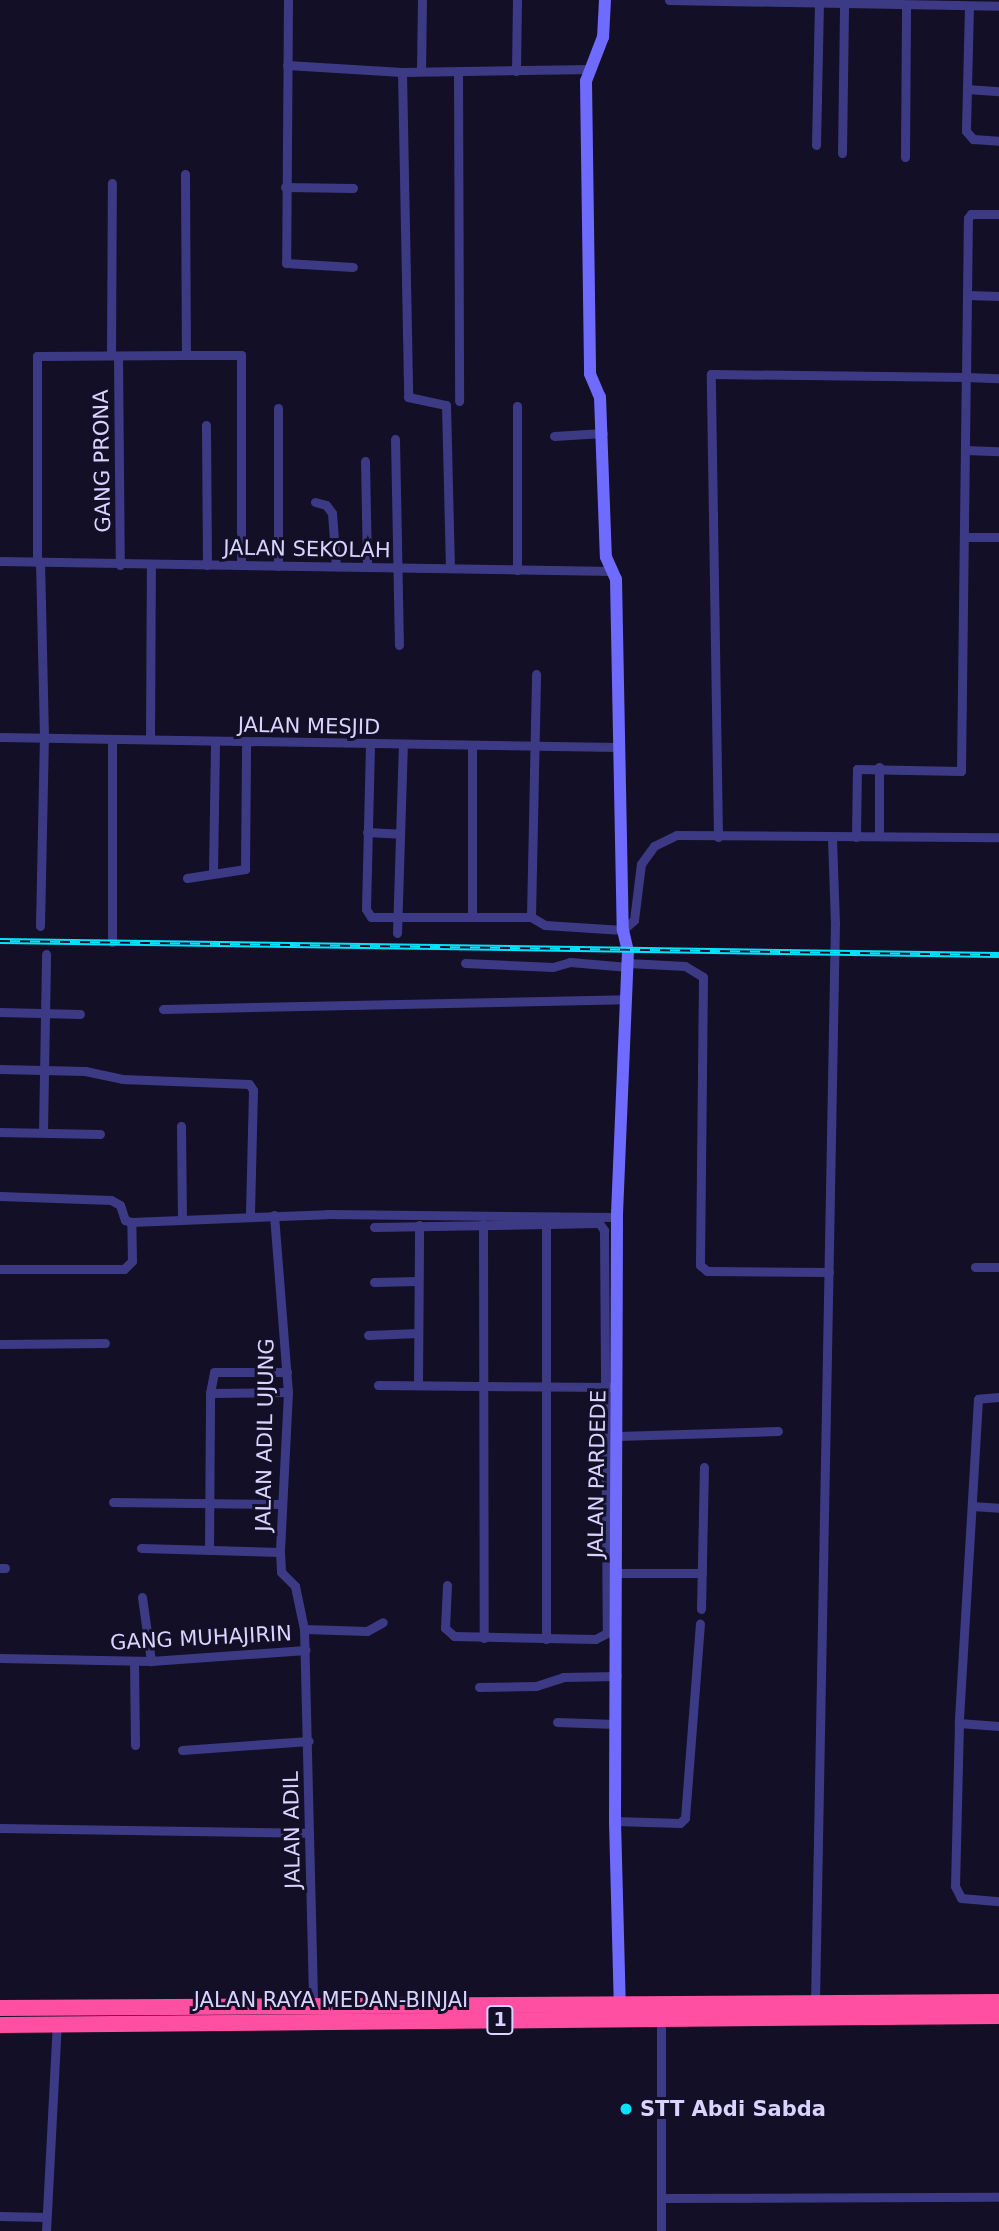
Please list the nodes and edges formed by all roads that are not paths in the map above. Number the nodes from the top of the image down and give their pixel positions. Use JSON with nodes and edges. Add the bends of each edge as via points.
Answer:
{"nodes":[{"id":1,"x":288,"y":0,"type":"edge"},
{"id":2,"x":422,"y":0,"type":"edge"},
{"id":3,"x":517,"y":0,"type":"edge"},
{"id":4,"x":605,"y":0,"type":"edge"},
{"id":5,"x":669,"y":0,"type":"edge"},
{"id":6,"x":728,"y":0,"type":"edge"},
{"id":7,"x":819,"y":2,"type":"junction"},
{"id":8,"x":844,"y":3,"type":"junction"},
{"id":9,"x":942,"y":3,"type":"edge"},
{"id":10,"x":906,"y":6,"type":"junction"},
{"id":11,"x":968,"y":6,"type":"junction"},
{"id":12,"x":999,"y":6,"type":"edge"},
{"id":13,"x":287,"y":65,"type":"junction"},
{"id":14,"x":591,"y":69,"type":"junction"},
{"id":15,"x":421,"y":71,"type":"junction"},
{"id":16,"x":458,"y":71,"type":"junction"},
{"id":17,"x":516,"y":71,"type":"junction"},
{"id":18,"x":402,"y":72,"type":"junction"},
{"id":19,"x":967,"y":89,"type":"junction"},
{"id":20,"x":999,"y":91,"type":"edge"},
{"id":21,"x":999,"y":141,"type":"edge"},
{"id":22,"x":816,"y":145,"type":"dead end"},
{"id":23,"x":842,"y":153,"type":"dead end"},
{"id":24,"x":905,"y":158,"type":"dead end"},
{"id":25,"x":186,"y":174,"type":"dead end"},
{"id":26,"x":112,"y":183,"type":"dead end"},
{"id":27,"x":285,"y":187,"type":"junction"},
{"id":28,"x":353,"y":188,"type":"dead end"},
{"id":29,"x":999,"y":214,"type":"edge"},
{"id":30,"x":353,"y":267,"type":"dead end"},
{"id":31,"x":968,"y":295,"type":"junction"},
{"id":32,"x":999,"y":296,"type":"edge"},
{"id":33,"x":186,"y":355,"type":"junction"},
{"id":34,"x":115,"y":356,"type":"junction"},
{"id":35,"x":966,"y":377,"type":"junction"},
{"id":36,"x":999,"y":378,"type":"edge"},
{"id":37,"x":459,"y":401,"type":"dead end"},
{"id":38,"x":517,"y":406,"type":"dead end"},
{"id":39,"x":278,"y":408,"type":"dead end"},
{"id":40,"x":205,"y":425,"type":"dead end"},
{"id":41,"x":603,"y":433,"type":"junction"},
{"id":42,"x":554,"y":436,"type":"dead end"},
{"id":43,"x":395,"y":439,"type":"dead end"},
{"id":44,"x":965,"y":450,"type":"junction"},
{"id":45,"x":999,"y":452,"type":"edge"},
{"id":46,"x":365,"y":461,"type":"dead end"},
{"id":47,"x":315,"y":502,"type":"dead end"},
{"id":48,"x":967,"y":537,"type":"junction"},
{"id":49,"x":999,"y":537,"type":"edge"},
{"id":50,"x":0,"y":561,"type":"edge"},
{"id":51,"x":38,"y":562,"type":"junction"},
{"id":52,"x":120,"y":565,"type":"junction"},
{"id":53,"x":207,"y":565,"type":"junction"},
{"id":54,"x":240,"y":565,"type":"junction"},
{"id":55,"x":151,"y":566,"type":"junction"},
{"id":56,"x":278,"y":566,"type":"junction"},
{"id":57,"x":336,"y":566,"type":"junction"},
{"id":58,"x":367,"y":567,"type":"junction"},
{"id":59,"x":397,"y":568,"type":"junction"},
{"id":60,"x":450,"y":568,"type":"junction"},
{"id":61,"x":517,"y":570,"type":"junction"},
{"id":62,"x":612,"y":571,"type":"junction"},
{"id":63,"x":399,"y":645,"type":"dead end"},
{"id":64,"x":536,"y":674,"type":"dead end"},
{"id":65,"x":0,"y":737,"type":"edge"},
{"id":66,"x":44,"y":737,"type":"junction"},
{"id":67,"x":113,"y":739,"type":"junction"},
{"id":68,"x":150,"y":739,"type":"junction"},
{"id":69,"x":215,"y":743,"type":"junction"},
{"id":70,"x":246,"y":743,"type":"junction"},
{"id":71,"x":370,"y":745,"type":"junction"},
{"id":72,"x":403,"y":745,"type":"junction"},
{"id":73,"x":472,"y":746,"type":"junction"},
{"id":74,"x":536,"y":746,"type":"junction"},
{"id":75,"x":618,"y":747,"type":"junction"},
{"id":76,"x":879,"y":767,"type":"junction"},
{"id":77,"x":367,"y":832,"type":"junction"},
{"id":78,"x":400,"y":834,"type":"junction"},
{"id":79,"x":856,"y":836,"type":"junction"},
{"id":80,"x":879,"y":836,"type":"junction"},
{"id":81,"x":999,"y":837,"type":"edge"},
{"id":82,"x":718,"y":838,"type":"junction"},
{"id":83,"x":832,"y":838,"type":"junction"},
{"id":84,"x":213,"y":873,"type":"junction"},
{"id":85,"x":187,"y":878,"type":"dead end"},
{"id":86,"x":472,"y":915,"type":"junction"},
{"id":87,"x":531,"y":917,"type":"junction"},
{"id":88,"x":398,"y":918,"type":"junction"},
{"id":89,"x":40,"y":926,"type":"dead end"},
{"id":90,"x":623,"y":930,"type":"junction"},
{"id":91,"x":397,"y":933,"type":"dead end"},
{"id":92,"x":112,"y":942,"type":"dead end"},
{"id":93,"x":46,"y":954,"type":"dead end"},
{"id":94,"x":465,"y":964,"type":"dead end"},
{"id":95,"x":628,"y":965,"type":"junction"},
{"id":96,"x":626,"y":999,"type":"junction"},
{"id":97,"x":163,"y":1009,"type":"dead end"},
{"id":98,"x":0,"y":1012,"type":"edge"},
{"id":99,"x":44,"y":1013,"type":"junction"},
{"id":100,"x":80,"y":1014,"type":"dead end"},
{"id":101,"x":0,"y":1069,"type":"edge"},
{"id":102,"x":44,"y":1069,"type":"junction"},
{"id":103,"x":181,"y":1126,"type":"dead end"},
{"id":104,"x":0,"y":1132,"type":"edge"},
{"id":105,"x":43,"y":1132,"type":"junction"},
{"id":106,"x":100,"y":1134,"type":"dead end"},
{"id":107,"x":0,"y":1196,"type":"edge"},
{"id":108,"x":274,"y":1215,"type":"junction"},
{"id":109,"x":250,"y":1216,"type":"junction"},
{"id":110,"x":617,"y":1217,"type":"junction"},
{"id":111,"x":182,"y":1219,"type":"junction"},
{"id":112,"x":131,"y":1222,"type":"junction"},
{"id":113,"x":419,"y":1224,"type":"junction"},
{"id":114,"x":483,"y":1224,"type":"junction"},
{"id":115,"x":546,"y":1224,"type":"junction"},
{"id":116,"x":374,"y":1227,"type":"dead end"},
{"id":117,"x":999,"y":1267,"type":"edge"},
{"id":118,"x":975,"y":1268,"type":"dead end"},
{"id":119,"x":0,"y":1269,"type":"edge"},
{"id":120,"x":829,"y":1272,"type":"junction"},
{"id":121,"x":418,"y":1281,"type":"junction"},
{"id":122,"x":374,"y":1282,"type":"dead end"},
{"id":123,"x":418,"y":1333,"type":"junction"},
{"id":124,"x":368,"y":1335,"type":"dead end"},
{"id":125,"x":105,"y":1343,"type":"dead end"},
{"id":126,"x":0,"y":1344,"type":"edge"},
{"id":127,"x":287,"y":1372,"type":"junction"},
{"id":128,"x":378,"y":1385,"type":"dead end"},
{"id":129,"x":418,"y":1385,"type":"junction"},
{"id":130,"x":483,"y":1386,"type":"junction"},
{"id":131,"x":544,"y":1386,"type":"junction"},
{"id":132,"x":612,"y":1387,"type":"junction"},
{"id":133,"x":288,"y":1392,"type":"junction"},
{"id":134,"x":210,"y":1393,"type":"junction"},
{"id":135,"x":999,"y":1397,"type":"edge"},
{"id":136,"x":778,"y":1431,"type":"dead end"},
{"id":137,"x":618,"y":1436,"type":"junction"},
{"id":138,"x":704,"y":1467,"type":"dead end"},
{"id":139,"x":113,"y":1502,"type":"dead end"},
{"id":140,"x":281,"y":1504,"type":"junction"},
{"id":141,"x":208,"y":1505,"type":"junction"},
{"id":142,"x":972,"y":1506,"type":"junction"},
{"id":143,"x":999,"y":1508,"type":"edge"},
{"id":144,"x":141,"y":1548,"type":"dead end"},
{"id":145,"x":209,"y":1550,"type":"junction"},
{"id":146,"x":280,"y":1552,"type":"junction"},
{"id":147,"x":615,"y":1573,"type":"junction"},
{"id":148,"x":702,"y":1573,"type":"junction"},
{"id":149,"x":447,"y":1586,"type":"dead end"},
{"id":150,"x":142,"y":1597,"type":"dead end"},
{"id":151,"x":701,"y":1609,"type":"dead end"},
{"id":152,"x":383,"y":1622,"type":"dead end"},
{"id":153,"x":700,"y":1624,"type":"dead end"},
{"id":154,"x":304,"y":1629,"type":"junction"},
{"id":155,"x":484,"y":1638,"type":"junction"},
{"id":156,"x":547,"y":1639,"type":"junction"},
{"id":157,"x":306,"y":1650,"type":"junction"},
{"id":158,"x":0,"y":1658,"type":"edge"},
{"id":159,"x":135,"y":1661,"type":"junction"},
{"id":160,"x":151,"y":1661,"type":"junction"},
{"id":161,"x":617,"y":1676,"type":"junction"},
{"id":162,"x":479,"y":1687,"type":"dead end"},
{"id":163,"x":556,"y":1722,"type":"dead end"},
{"id":164,"x":615,"y":1724,"type":"junction"},
{"id":165,"x":959,"y":1724,"type":"junction"},
{"id":166,"x":999,"y":1726,"type":"edge"},
{"id":167,"x":309,"y":1741,"type":"junction"},
{"id":168,"x":135,"y":1745,"type":"dead end"},
{"id":169,"x":182,"y":1750,"type":"dead end"},
{"id":170,"x":615,"y":1821,"type":"junction"},
{"id":171,"x":0,"y":1828,"type":"edge"},
{"id":172,"x":309,"y":1833,"type":"junction"},
{"id":173,"x":999,"y":1901,"type":"edge"},
{"id":174,"x":815,"y":2002,"type":"junction"},
{"id":175,"x":999,"y":2002,"type":"edge"},
{"id":176,"x":0,"y":2008,"type":"edge"},
{"id":177,"x":313,"y":2009,"type":"junction"},
{"id":178,"x":661,"y":2011,"type":"junction"},
{"id":179,"x":620,"y":2012,"type":"junction"},
{"id":180,"x":57,"y":2016,"type":"junction"},
{"id":181,"x":999,"y":2016,"type":"edge"},
{"id":182,"x":0,"y":2025,"type":"edge"},
{"id":183,"x":999,"y":2197,"type":"edge"},
{"id":184,"x":662,"y":2198,"type":"junction"},
{"id":185,"x":0,"y":2216,"type":"edge"},
{"id":186,"x":46,"y":2217,"type":"junction"},
{"id":187,"x":46,"y":2231,"type":"edge"},
{"id":188,"x":661,"y":2231,"type":"edge"}],
"edges":[{"from":1,"to":13,"type":"street"},
{"from":2,"to":15,"type":"street"},
{"from":3,"to":17,"type":"street"},
{"from":4,"to":14,"type":"street","name":"JALAN PARDEDE","via":[[603,37]]},
{"from":5,"to":6,"type":"street"},
{"from":6,"to":7,"type":"street"},
{"from":7,"to":8,"type":"street"},
{"from":7,"to":22,"type":"street"},
{"from":8,"to":10,"type":"street"},
{"from":8,"to":23,"type":"street"},
{"from":9,"to":10,"type":"street"},
{"from":9,"to":11,"type":"street"},
{"from":10,"to":24,"type":"street"},
{"from":11,"to":12,"type":"street"},
{"from":11,"to":19,"type":"street"},
{"from":13,"to":18,"type":"street"},
{"from":13,"to":27,"type":"street"},
{"from":14,"to":17,"type":"street"},
{"from":14,"to":41,"type":"street","name":"JALAN PARDEDE","via":[[586,81],[590,374],[600,397]]},
{"from":15,"to":16,"type":"street"},
{"from":15,"to":18,"type":"street"},
{"from":16,"to":17,"type":"street"},
{"from":16,"to":37,"type":"street"},
{"from":18,"to":60,"type":"street","via":[[408,397],[446,405]]},
{"from":19,"to":20,"type":"street"},
{"from":19,"to":21,"type":"street","via":[[966,131],[973,139]]},
{"from":25,"to":33,"type":"street"},
{"from":26,"to":34,"type":"street","name":"GANG PRONA"},
{"from":27,"to":28,"type":"street"},
{"from":27,"to":30,"type":"street","via":[[286,263]]},
{"from":29,"to":31,"type":"street","via":[[976,213],[968,218]]},
{"from":31,"to":32,"type":"street"},
{"from":31,"to":35,"type":"street"},
{"from":33,"to":34,"type":"street"},
{"from":33,"to":54,"type":"street","via":[[241,355]]},
{"from":34,"to":51,"type":"street","via":[[37,356]]},
{"from":34,"to":52,"type":"street","name":"GANG PRONA"},
{"from":35,"to":36,"type":"street"},
{"from":35,"to":44,"type":"street"},
{"from":35,"to":82,"type":"street","via":[[711,374]]},
{"from":38,"to":61,"type":"street"},
{"from":39,"to":56,"type":"street"},
{"from":40,"to":53,"type":"street"},
{"from":41,"to":42,"type":"street"},
{"from":41,"to":62,"type":"street","name":"JALAN PARDEDE","via":[[606,545]]},
{"from":43,"to":59,"type":"street"},
{"from":44,"to":45,"type":"street"},
{"from":44,"to":48,"type":"street"},
{"from":46,"to":58,"type":"street"},
{"from":47,"to":57,"type":"street","via":[[332,513]]},
{"from":48,"to":49,"type":"street"},
{"from":48,"to":76,"type":"street","via":[[961,771]]},
{"from":50,"to":51,"type":"street","name":"JALAN SEKOLAH"},
{"from":51,"to":52,"type":"street","name":"JALAN SEKOLAH"},
{"from":51,"to":66,"type":"street"},
{"from":52,"to":55,"type":"street","name":"JALAN SEKOLAH"},
{"from":53,"to":54,"type":"street","name":"JALAN SEKOLAH"},
{"from":53,"to":55,"type":"street","name":"JALAN SEKOLAH"},
{"from":54,"to":56,"type":"street","name":"JALAN SEKOLAH"},
{"from":55,"to":68,"type":"street"},
{"from":56,"to":57,"type":"street","name":"JALAN SEKOLAH"},
{"from":57,"to":58,"type":"street","name":"JALAN SEKOLAH"},
{"from":58,"to":59,"type":"street","name":"JALAN SEKOLAH"},
{"from":59,"to":60,"type":"street","name":"JALAN SEKOLAH"},
{"from":59,"to":63,"type":"street"},
{"from":60,"to":61,"type":"street","name":"JALAN SEKOLAH"},
{"from":61,"to":62,"type":"street","name":"JALAN SEKOLAH"},
{"from":62,"to":75,"type":"street","name":"JALAN PARDEDE"},
{"from":64,"to":74,"type":"street"},
{"from":65,"to":66,"type":"street","name":"JALAN MESJID"},
{"from":66,"to":67,"type":"street","name":"JALAN MESJID"},
{"from":66,"to":89,"type":"street"},
{"from":67,"to":68,"type":"street","name":"JALAN MESJID"},
{"from":67,"to":92,"type":"street"},
{"from":68,"to":69,"type":"street","name":"JALAN MESJID"},
{"from":69,"to":70,"type":"street","name":"JALAN MESJID"},
{"from":69,"to":84,"type":"street"},
{"from":70,"to":71,"type":"street","name":"JALAN MESJID"},
{"from":70,"to":84,"type":"street","via":[[245,869]]},
{"from":71,"to":72,"type":"street","name":"JALAN MESJID"},
{"from":71,"to":77,"type":"street"},
{"from":72,"to":73,"type":"street","name":"JALAN MESJID"},
{"from":72,"to":78,"type":"street"},
{"from":73,"to":74,"type":"street","name":"JALAN MESJID"},
{"from":73,"to":86,"type":"street"},
{"from":74,"to":75,"type":"street","name":"JALAN MESJID"},
{"from":74,"to":87,"type":"street"},
{"from":75,"to":90,"type":"street","name":"JALAN PARDEDE"},
{"from":76,"to":79,"type":"street","via":[[856,773]]},
{"from":76,"to":80,"type":"street"},
{"from":77,"to":78,"type":"street"},
{"from":77,"to":88,"type":"street","via":[[367,912]]},
{"from":78,"to":88,"type":"street"},
{"from":79,"to":80,"type":"street"},
{"from":79,"to":83,"type":"street"},
{"from":80,"to":81,"type":"street"},
{"from":82,"to":83,"type":"street"},
{"from":82,"to":90,"type":"street","via":[[677,835],[654,846],[641,864],[634,920]]},
{"from":83,"to":120,"type":"street","via":[[835,923]]},
{"from":84,"to":85,"type":"street"},
{"from":86,"to":87,"type":"street"},
{"from":86,"to":88,"type":"street"},
{"from":87,"to":90,"type":"street","via":[[545,925]]},
{"from":88,"to":91,"type":"street"},
{"from":90,"to":95,"type":"street","name":"JALAN PARDEDE"},
{"from":93,"to":99,"type":"street"},
{"from":94,"to":95,"type":"street"},
{"from":95,"to":96,"type":"street","name":"JALAN PARDEDE"},
{"from":95,"to":120,"type":"street","via":[[685,965],[703,977],[700,1265],[707,1271]]},
{"from":96,"to":97,"type":"street"},
{"from":96,"to":110,"type":"street","name":"JALAN PARDEDE"},
{"from":98,"to":99,"type":"street"},
{"from":99,"to":100,"type":"street"},
{"from":99,"to":102,"type":"street"},
{"from":101,"to":102,"type":"street"},
{"from":102,"to":105,"type":"street"},
{"from":102,"to":109,"type":"street","via":[[122,1079],[249,1084],[254,1090]]},
{"from":103,"to":111,"type":"street"},
{"from":104,"to":105,"type":"street"},
{"from":105,"to":106,"type":"street"},
{"from":107,"to":112,"type":"street","via":[[111,1200]]},
{"from":108,"to":109,"type":"street"},
{"from":108,"to":110,"type":"street"},
{"from":108,"to":127,"type":"street","name":"JALAN ADIL UJUNG"},
{"from":109,"to":111,"type":"street"},
{"from":110,"to":132,"type":"street","name":"JALAN PARDEDE"},
{"from":111,"to":112,"type":"street"},
{"from":112,"to":119,"type":"street","via":[[132,1261],[124,1269]]},
{"from":113,"to":114,"type":"street"},
{"from":113,"to":116,"type":"street"},
{"from":113,"to":121,"type":"street"},
{"from":114,"to":115,"type":"street"},
{"from":114,"to":130,"type":"street"},
{"from":115,"to":131,"type":"street"},
{"from":115,"to":132,"type":"street","via":[[603,1227]]},
{"from":117,"to":118,"type":"street"},
{"from":120,"to":174,"type":"street"},
{"from":121,"to":122,"type":"street"},
{"from":121,"to":123,"type":"street"},
{"from":123,"to":124,"type":"street"},
{"from":123,"to":129,"type":"street"},
{"from":125,"to":126,"type":"street"},
{"from":127,"to":133,"type":"street","name":"JALAN ADIL UJUNG"},
{"from":127,"to":134,"type":"street","via":[[214,1372]]},
{"from":128,"to":129,"type":"street"},
{"from":129,"to":130,"type":"street"},
{"from":130,"to":131,"type":"street"},
{"from":130,"to":155,"type":"street"},
{"from":131,"to":132,"type":"street"},
{"from":131,"to":156,"type":"street"},
{"from":132,"to":137,"type":"street","name":"JALAN PARDEDE"},
{"from":132,"to":156,"type":"street","via":[[607,1633],[594,1639]]},
{"from":133,"to":134,"type":"street"},
{"from":133,"to":140,"type":"street","name":"JALAN ADIL UJUNG"},
{"from":134,"to":141,"type":"street"},
{"from":135,"to":142,"type":"street","via":[[978,1399]]},
{"from":136,"to":137,"type":"street"},
{"from":137,"to":147,"type":"street","name":"JALAN PARDEDE"},
{"from":138,"to":148,"type":"street"},
{"from":139,"to":141,"type":"street"},
{"from":140,"to":141,"type":"street"},
{"from":140,"to":146,"type":"street","name":"JALAN ADIL UJUNG"},
{"from":141,"to":145,"type":"street"},
{"from":142,"to":143,"type":"street"},
{"from":142,"to":165,"type":"street"},
{"from":144,"to":145,"type":"street"},
{"from":145,"to":146,"type":"street"},
{"from":146,"to":154,"type":"street","name":"JALAN ADIL UJUNG","via":[[281,1572],[295,1586]]},
{"from":147,"to":148,"type":"street"},
{"from":147,"to":161,"type":"street","name":"JALAN PARDEDE"},
{"from":148,"to":151,"type":"street"},
{"from":149,"to":155,"type":"street","via":[[448,1634]]},
{"from":150,"to":160,"type":"street"},
{"from":152,"to":154,"type":"street","name":"GANG MUHAJIRIN","via":[[367,1632]]},
{"from":153,"to":170,"type":"street","via":[[685,1818],[680,1823]]},
{"from":154,"to":157,"type":"street","name":"JALAN ADIL UJUNG"},
{"from":155,"to":156,"type":"street"},
{"from":157,"to":160,"type":"street","name":"GANG MUHAJIRIN"},
{"from":157,"to":167,"type":"street","name":"JALAN ADIL"},
{"from":158,"to":159,"type":"street","name":"GANG MUHAJIRIN"},
{"from":159,"to":160,"type":"street","name":"GANG MUHAJIRIN"},
{"from":159,"to":168,"type":"street"},
{"from":161,"to":162,"type":"street","via":[[563,1677],[536,1686]]},
{"from":161,"to":164,"type":"street","name":"JALAN PARDEDE"},
{"from":163,"to":164,"type":"street"},
{"from":164,"to":170,"type":"street","name":"JALAN PARDEDE"},
{"from":165,"to":166,"type":"street"},
{"from":165,"to":173,"type":"street","via":[[955,1886],[961,1898]]},
{"from":167,"to":169,"type":"street"},
{"from":167,"to":172,"type":"street","name":"JALAN ADIL"},
{"from":170,"to":179,"type":"street","name":"JALAN PARDEDE"},
{"from":171,"to":172,"type":"street"},
{"from":172,"to":177,"type":"street","name":"JALAN ADIL"},
{"from":174,"to":175,"type":"highway","name":"JALAN RAYA MEDAN-BINJAI","number":"1"},
{"from":174,"to":178,"type":"highway","name":"JALAN RAYA MEDAN-BINJAI","number":"1"},
{"from":176,"to":180,"type":"highway","name":"JALAN RAYA MEDAN-BINJAI","number":"1"},
{"from":177,"to":179,"type":"highway","name":"JALAN RAYA MEDAN-BINJAI","number":"1"},
{"from":177,"to":180,"type":"highway","name":"JALAN RAYA MEDAN-BINJAI","number":"1"},
{"from":178,"to":179,"type":"highway","name":"JALAN RAYA MEDAN-BINJAI","number":"1"},
{"from":178,"to":181,"type":"highway","name":"JALAN RAYA MEDAN-BINJAI","number":"1"},
{"from":178,"to":184,"type":"street"},
{"from":179,"to":180,"type":"highway","name":"JALAN RAYA MEDAN-BINJAI","number":"1"},
{"from":180,"to":182,"type":"highway","name":"JALAN RAYA MEDAN-BINJAI","number":"1"},
{"from":180,"to":186,"type":"street"},
{"from":183,"to":184,"type":"street"},
{"from":184,"to":188,"type":"street"},
{"from":185,"to":186,"type":"street"},
{"from":186,"to":187,"type":"street"}]}
